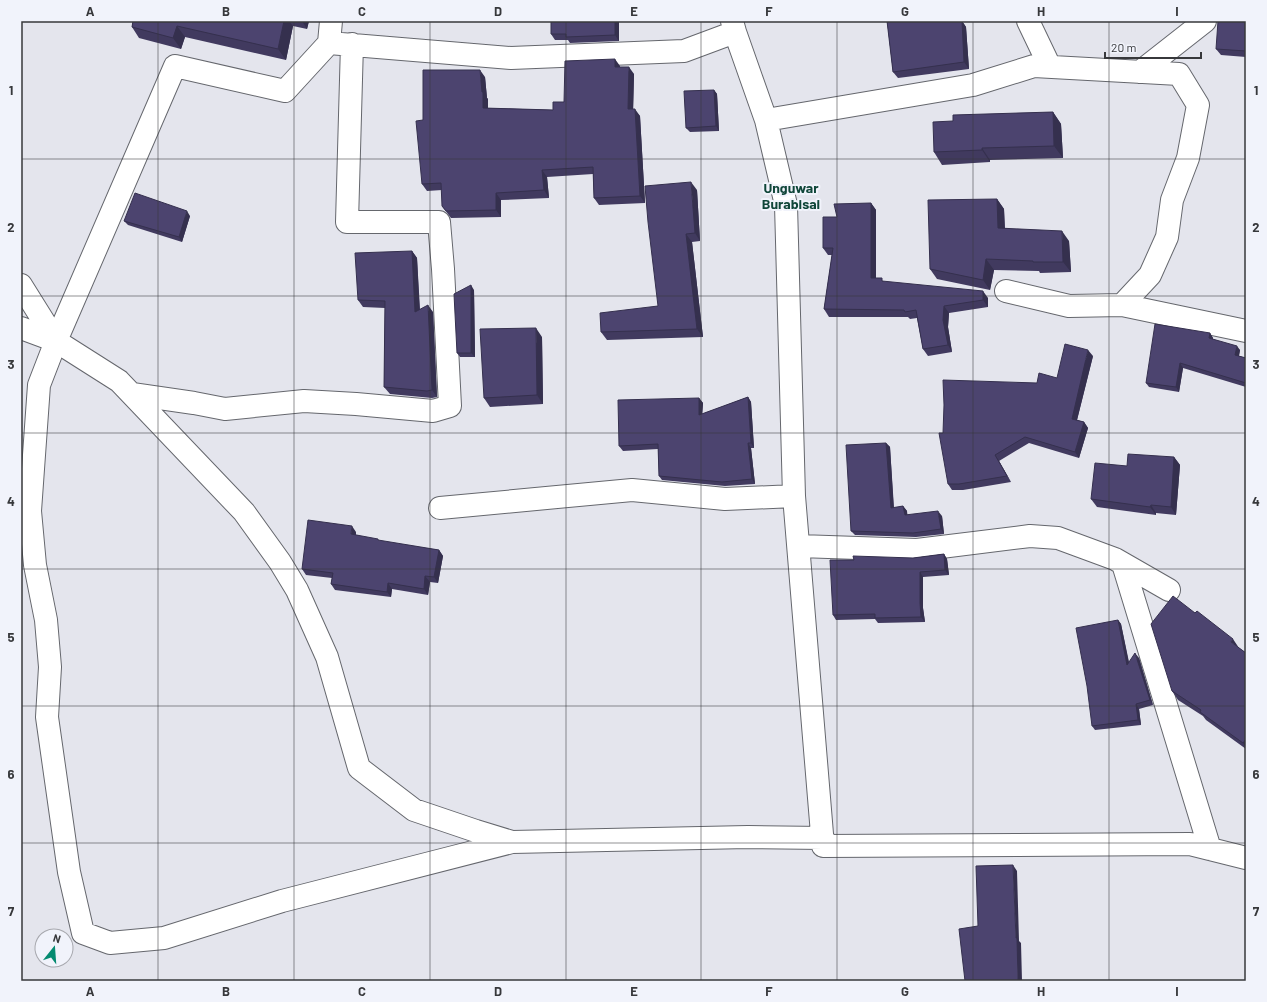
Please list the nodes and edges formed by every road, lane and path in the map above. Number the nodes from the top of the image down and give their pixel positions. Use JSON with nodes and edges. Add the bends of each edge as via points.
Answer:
{"nodes":[{"id":1,"x":331,"y":21,"type":"edge"},
{"id":2,"x":1028,"y":21,"type":"edge"},
{"id":3,"x":1205,"y":21,"type":"edge"},
{"id":4,"x":734,"y":27,"type":"edge"},
{"id":5,"x":330,"y":43,"type":"junction"},
{"id":6,"x":352,"y":44,"type":"junction"},
{"id":7,"x":1050,"y":67,"type":"junction"},
{"id":8,"x":1140,"y":72,"type":"junction"},
{"id":9,"x":766,"y":120,"type":"junction"},
{"id":10,"x":21,"y":285,"type":"edge"},
{"id":11,"x":1006,"y":291,"type":"dead end"},
{"id":12,"x":1122,"y":305,"type":"junction"},
{"id":13,"x":21,"y":328,"type":"edge"},
{"id":14,"x":1246,"y":331,"type":"edge"},
{"id":15,"x":56,"y":341,"type":"junction"},
{"id":16,"x":132,"y":394,"type":"junction"},
{"id":17,"x":794,"y":496,"type":"junction"},
{"id":18,"x":440,"y":508,"type":"dead end"},
{"id":19,"x":798,"y":546,"type":"junction"},
{"id":20,"x":1123,"y":564,"type":"junction"},
{"id":21,"x":1170,"y":590,"type":"dead end"},
{"id":22,"x":822,"y":838,"type":"junction"},
{"id":23,"x":512,"y":842,"type":"junction"},
{"id":24,"x":1210,"y":849,"type":"junction"},
{"id":25,"x":1246,"y":858,"type":"edge"}],
"edges":[{"from":1,"to":5,"type":"street"},
{"from":2,"to":7,"type":"street"},
{"from":3,"to":8,"type":"street"},
{"from":4,"to":6,"type":"street","via":[[684,51],[511,58]]},
{"from":4,"to":9,"type":"street"},
{"from":5,"to":6,"type":"street"},
{"from":5,"to":15,"type":"street","via":[[285,91],[175,66]]},
{"from":6,"to":16,"type":"street","via":[[347,222],[439,222],[450,406],[433,411],[304,401],[225,409]]},
{"from":7,"to":8,"type":"street"},
{"from":7,"to":9,"type":"street","via":[[1034,66],[973,85]]},
{"from":8,"to":12,"type":"street","via":[[1179,74],[1198,105],[1188,158],[1172,200],[1167,237],[1150,275]]},
{"from":9,"to":17,"type":"street","via":[[786,205]]},
{"from":10,"to":15,"type":"street"},
{"from":11,"to":12,"type":"street","via":[[1069,306]]},
{"from":12,"to":14,"type":"street"},
{"from":13,"to":15,"type":"street"},
{"from":15,"to":16,"type":"street","via":[[119,381]]},
{"from":15,"to":23,"type":"street","via":[[39,385],[30,512],[35,565],[46,620],[50,667],[47,717],[69,872],[83,933],[110,943],[164,938],[282,901]]},
{"from":16,"to":23,"type":"street","via":[[244,512],[297,590],[327,657],[359,768],[414,810]]},
{"from":17,"to":18,"type":"street","via":[[725,499],[632,490]]},
{"from":17,"to":19,"type":"street"},
{"from":19,"to":20,"type":"street","via":[[917,550],[1030,536],[1058,538]]},
{"from":19,"to":22,"type":"street"},
{"from":20,"to":21,"type":"street"},
{"from":20,"to":24,"type":"street"},
{"from":22,"to":23,"type":"street"},
{"from":22,"to":24,"type":"street","via":[[823,846],[1190,844]]},
{"from":24,"to":25,"type":"street"}]}
